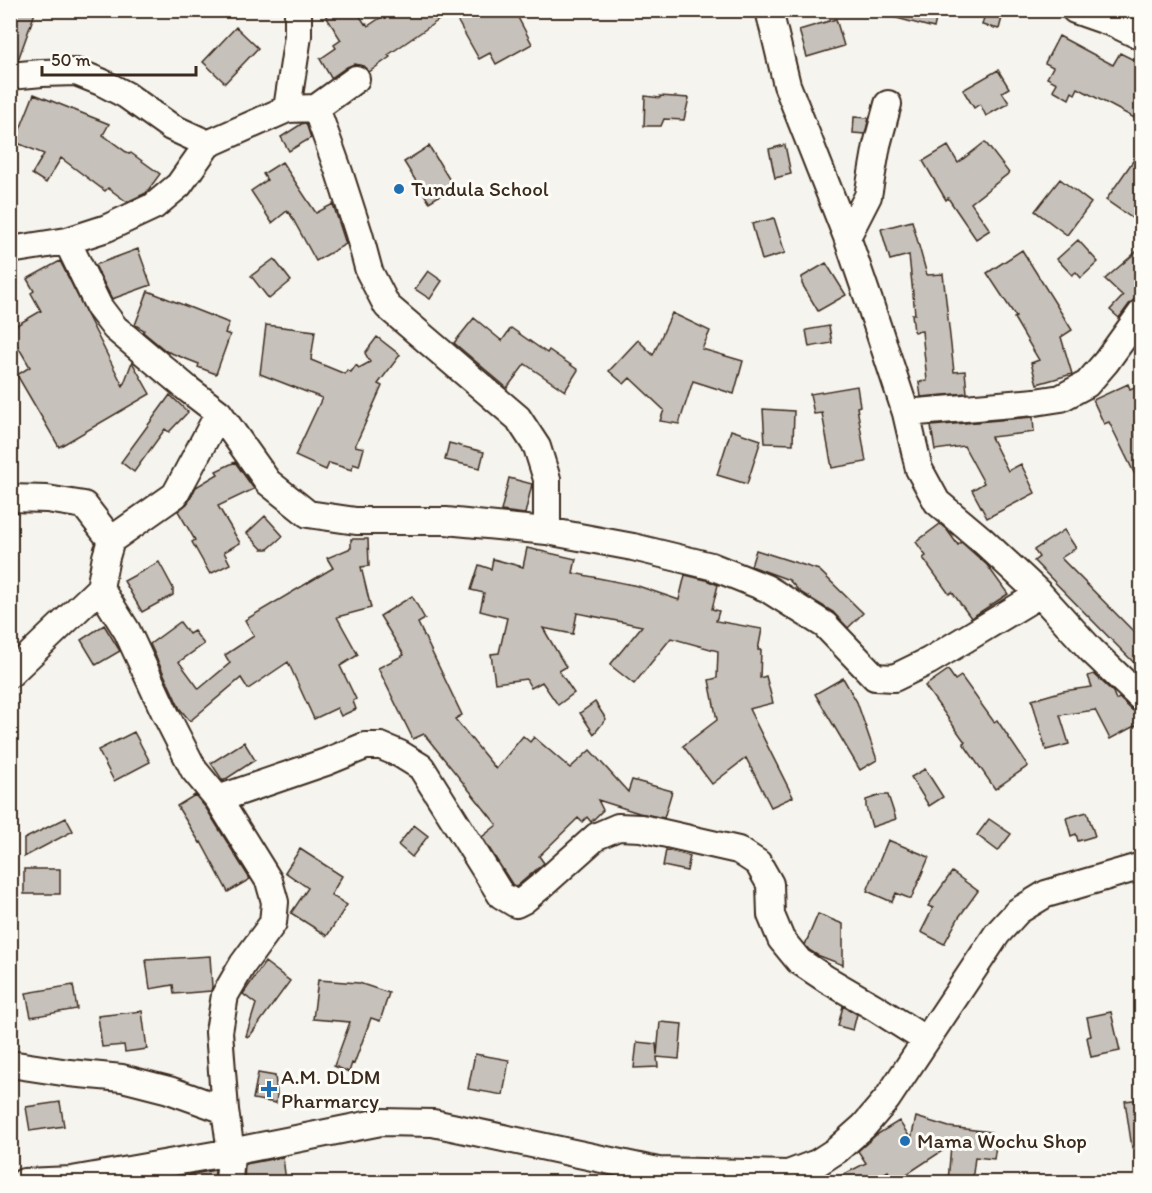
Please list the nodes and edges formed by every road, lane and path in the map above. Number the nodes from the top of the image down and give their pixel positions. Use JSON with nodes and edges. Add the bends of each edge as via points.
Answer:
{"nodes":[{"id":1,"x":298,"y":10,"type":"edge"},
{"id":2,"x":769,"y":10,"type":"edge"},
{"id":3,"x":1075,"y":10,"type":"edge"},
{"id":4,"x":1116,"y":17,"type":"edge"},
{"id":5,"x":1142,"y":37,"type":"edge"},
{"id":6,"x":10,"y":76,"type":"edge"},
{"id":7,"x":356,"y":79,"type":"dead end"},
{"id":8,"x":888,"y":104,"type":"dead end"},
{"id":9,"x":316,"y":108,"type":"junction"},
{"id":10,"x":287,"y":109,"type":"junction"},
{"id":11,"x":208,"y":144,"type":"junction"},
{"id":12,"x":846,"y":237,"type":"junction"},
{"id":13,"x":67,"y":241,"type":"junction"},
{"id":14,"x":10,"y":250,"type":"edge"},
{"id":15,"x":1142,"y":312,"type":"edge"},
{"id":16,"x":906,"y":412,"type":"junction"},
{"id":17,"x":219,"y":413,"type":"junction"},
{"id":18,"x":10,"y":498,"type":"edge"},
{"id":19,"x":547,"y":531,"type":"junction"},
{"id":20,"x":111,"y":540,"type":"junction"},
{"id":21,"x":100,"y":588,"type":"junction"},
{"id":22,"x":1040,"y":594,"type":"junction"},
{"id":23,"x":10,"y":674,"type":"edge"},
{"id":24,"x":1142,"y":699,"type":"edge"},
{"id":25,"x":218,"y":799,"type":"junction"},
{"id":26,"x":1142,"y":866,"type":"edge"},
{"id":27,"x":926,"y":1040,"type":"junction"},
{"id":28,"x":10,"y":1064,"type":"edge"},
{"id":29,"x":225,"y":1110,"type":"junction"},
{"id":30,"x":231,"y":1152,"type":"junction"},
{"id":31,"x":24,"y":1182,"type":"edge"},
{"id":32,"x":229,"y":1182,"type":"edge"}],
"edges":[{"from":1,"to":10,"type":"street"},
{"from":2,"to":12,"type":"street","via":[[787,85]]},
{"from":3,"to":4,"type":"street"},
{"from":4,"to":5,"type":"street"},
{"from":6,"to":11,"type":"street","via":[[76,72],[126,95],[171,126]]},
{"from":7,"to":9,"type":"street"},
{"from":8,"to":12,"type":"street","via":[[868,196]]},
{"from":9,"to":10,"type":"street"},
{"from":9,"to":19,"type":"street","via":[[369,271],[387,306],[518,418],[537,447],[547,479]]},
{"from":10,"to":11,"type":"street"},
{"from":11,"to":13,"type":"street","via":[[179,185],[154,206]]},
{"from":12,"to":16,"type":"street"},
{"from":13,"to":14,"type":"street"},
{"from":13,"to":17,"type":"street","via":[[99,307],[115,328]]},
{"from":15,"to":16,"type":"street","via":[[1087,384],[1061,398]]},
{"from":16,"to":22,"type":"street","via":[[919,469],[937,502]]},
{"from":17,"to":19,"type":"street","via":[[268,482],[308,514],[356,521],[446,521]]},
{"from":17,"to":20,"type":"street","via":[[175,495]]},
{"from":18,"to":20,"type":"street","via":[[84,505]]},
{"from":19,"to":22,"type":"street","via":[[711,566],[766,588],[825,625],[875,677],[894,678],[929,661]]},
{"from":20,"to":21,"type":"street"},
{"from":21,"to":23,"type":"street"},
{"from":21,"to":25,"type":"street","via":[[127,631],[195,770]]},
{"from":22,"to":24,"type":"street"},
{"from":25,"to":27,"type":"street","via":[[365,746],[381,746],[421,767],[501,895],[516,904],[597,836],[618,826],[738,850],[758,863],[770,884],[771,915],[781,939],[799,960]]},
{"from":25,"to":29,"type":"street","via":[[269,881],[275,902],[273,923],[225,995],[219,1032]]},
{"from":26,"to":27,"type":"street","via":[[1046,894],[1018,911],[997,934]]},
{"from":27,"to":30,"type":"street","via":[[888,1099],[864,1126],[817,1163],[788,1174],[658,1171],[433,1123],[381,1122]]},
{"from":28,"to":29,"type":"street","via":[[122,1078]]},
{"from":29,"to":30,"type":"street"},
{"from":30,"to":31,"type":"street","via":[[72,1180]]},
{"from":30,"to":32,"type":"street"}]}
